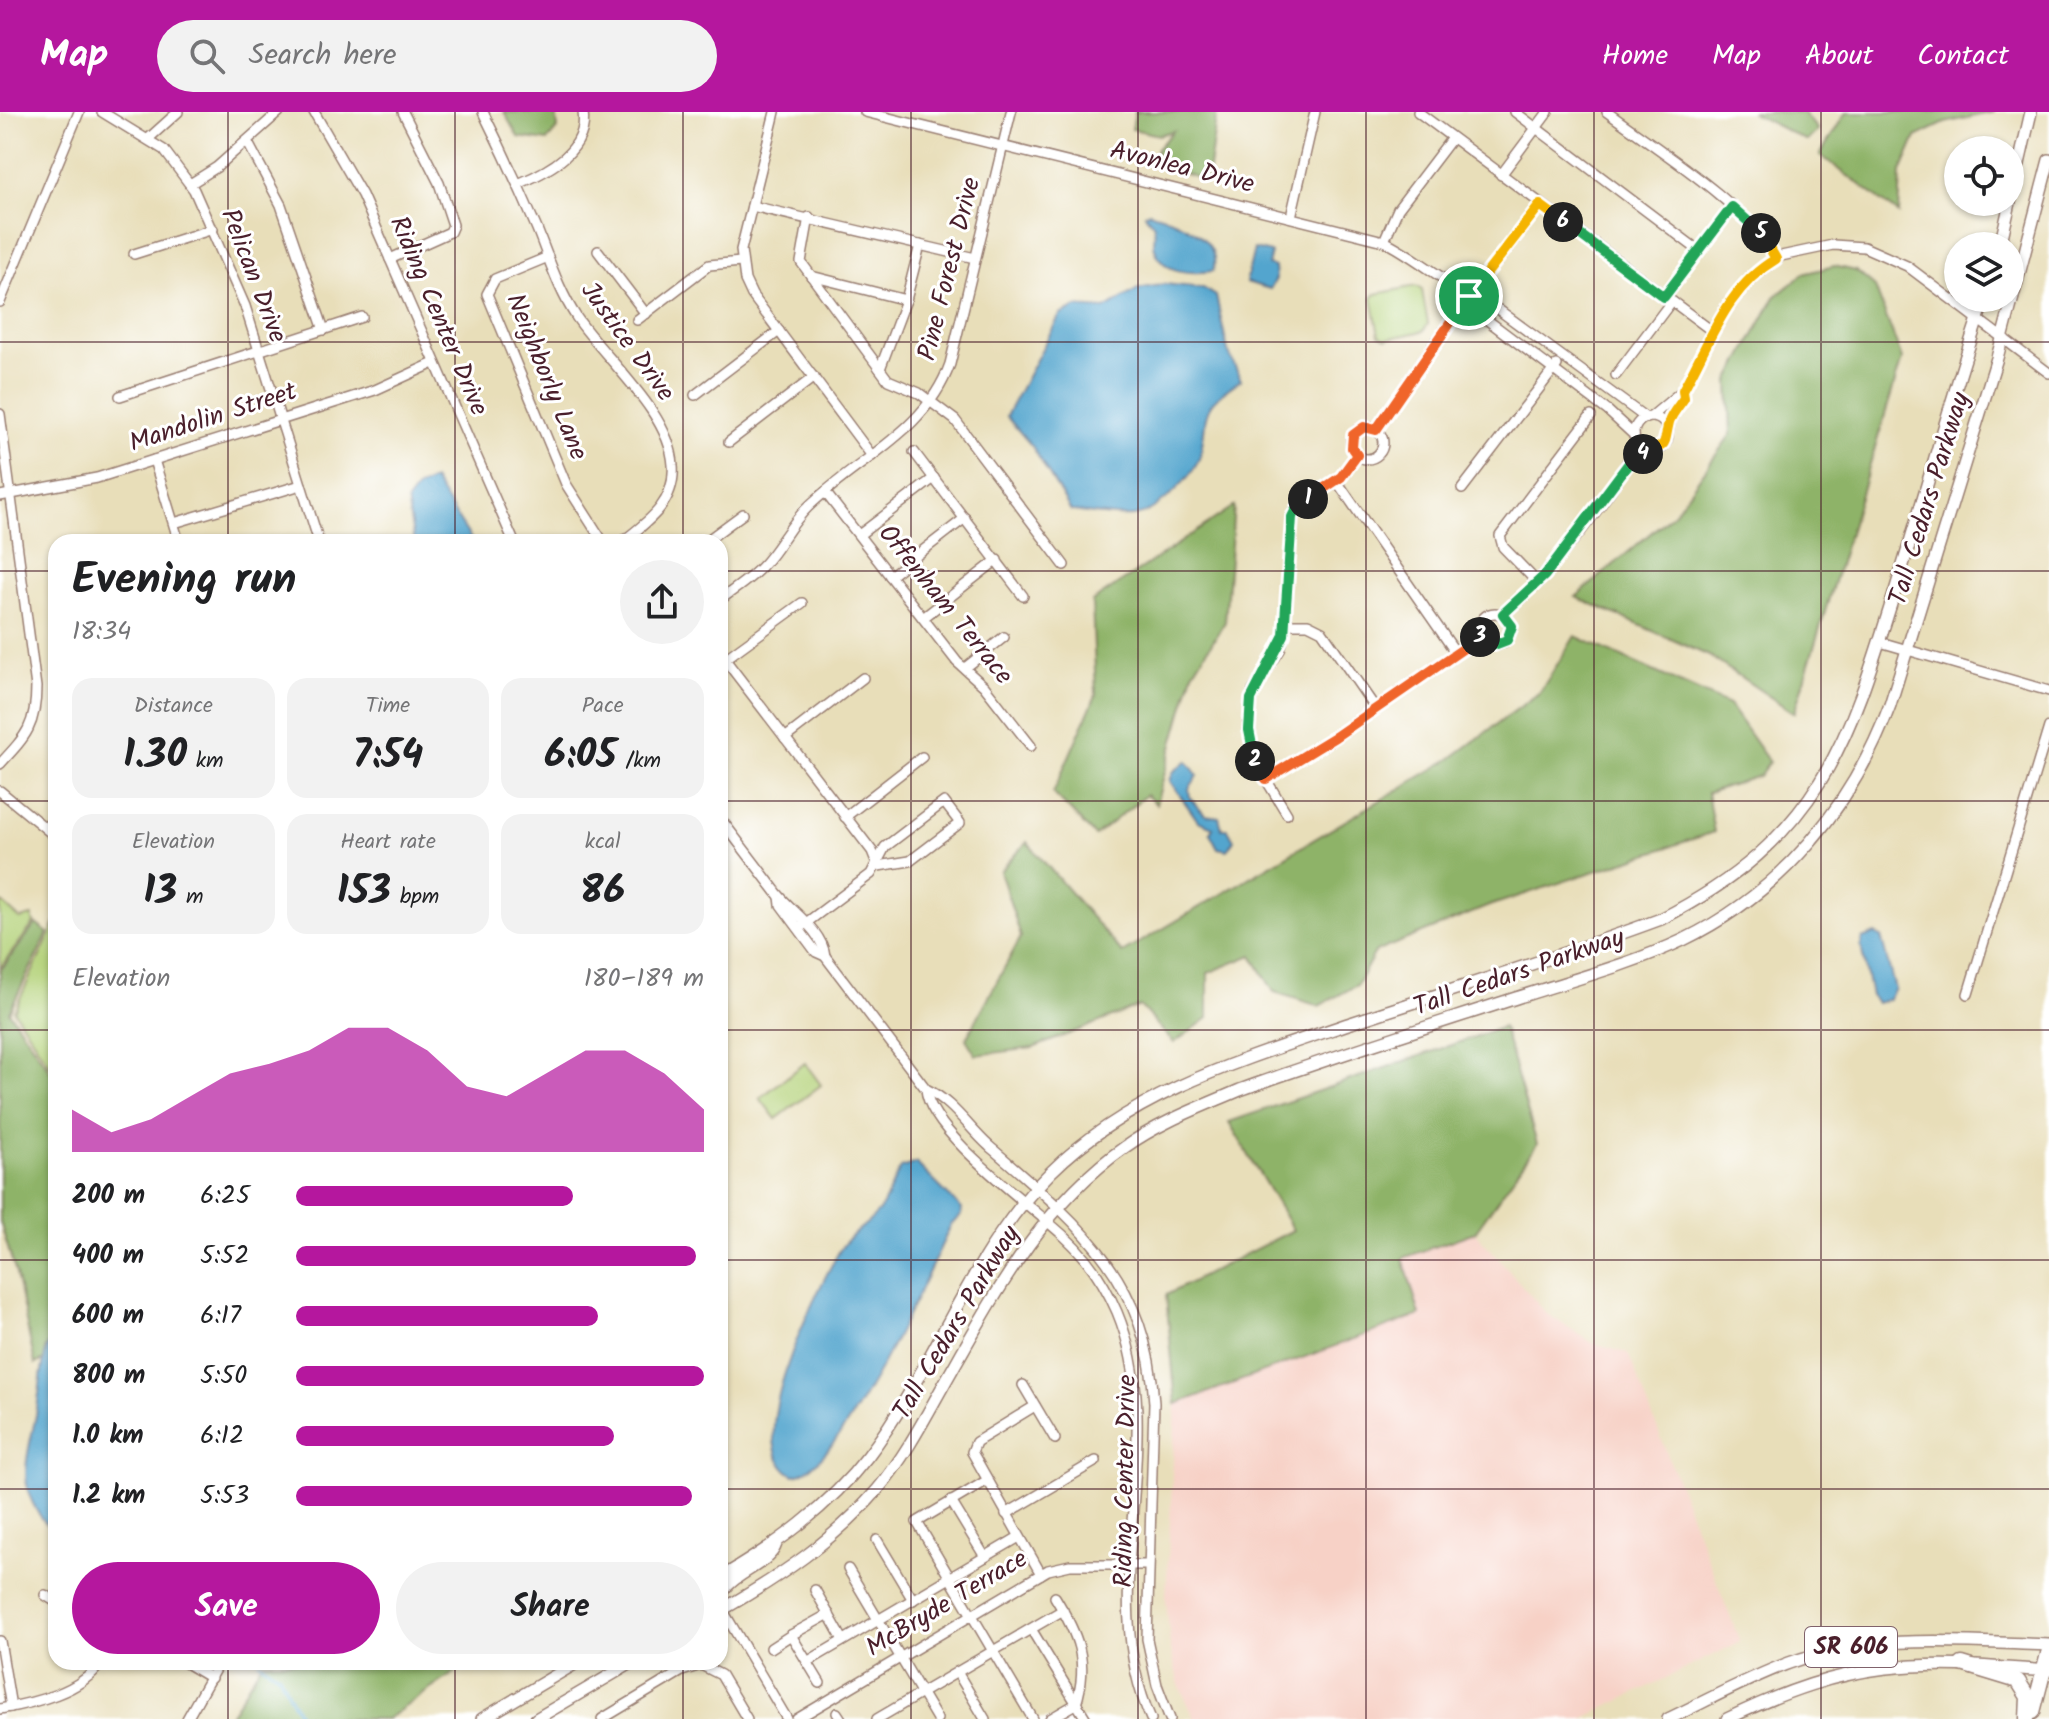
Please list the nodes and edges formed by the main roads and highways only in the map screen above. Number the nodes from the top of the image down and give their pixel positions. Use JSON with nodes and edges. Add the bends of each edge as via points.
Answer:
{"nodes":[{"id":1,"x":2031,"y":112,"type":"edge"},
{"id":2,"x":2049,"y":160,"type":"edge"},
{"id":3,"x":2003,"y":232,"type":"edge"},
{"id":4,"x":1980,"y":312,"type":"edge"},
{"id":5,"x":776,"y":1544,"type":"junction"},
{"id":6,"x":728,"y":1573,"type":"edge"},
{"id":7,"x":728,"y":1588,"type":"edge"},
{"id":8,"x":728,"y":1605,"type":"edge"},
{"id":9,"x":2049,"y":1648,"type":"edge"},
{"id":10,"x":1962,"y":1664,"type":"junction"},
{"id":11,"x":565,"y":1670,"type":"edge"},
{"id":12,"x":619,"y":1670,"type":"edge"},
{"id":13,"x":2046,"y":1671,"type":"edge"},
{"id":14,"x":482,"y":1719,"type":"edge"},
{"id":15,"x":536,"y":1719,"type":"edge"},
{"id":16,"x":1668,"y":1719,"type":"edge"},
{"id":17,"x":1727,"y":1719,"type":"edge"},
{"id":18,"x":2029,"y":1719,"type":"edge"}],
"edges":[{"from":1,"to":3,"type":"main road"},
{"from":2,"to":8,"type":"main road","name":"Tall Cedars Parkway","via":[[2003,338],[1877,737],[1850,790],[1786,868],[1731,912],[1679,941],[1264,1082],[1190,1111],[1127,1145],[1059,1206],[1020,1254],[880,1486],[811,1552]]},
{"from":4,"to":5,"type":"main road","name":"Tall Cedars Parkway","via":[[1852,725],[1812,795],[1767,847],[1717,887],[1636,928],[1203,1075],[1113,1121],[1024,1202],[991,1247],[868,1456],[816,1512]]},
{"from":5,"to":6,"type":"main road","name":"Tall Cedars Parkway"},
{"from":5,"to":7,"type":"main road","via":[[770,1557]]},
{"from":9,"to":13,"type":"highway"},
{"from":9,"to":16,"type":"main road","number":"SR 606","via":[[1925,1640],[1854,1647],[1791,1662]]},
{"from":10,"to":13,"type":"main road","number":"SR 606"},
{"from":10,"to":17,"type":"main road","number":"SR 606","via":[[1900,1665],[1833,1676]]},
{"from":10,"to":18,"type":"highway","via":[[2018,1681],[2028,1697]]},
{"from":11,"to":14,"type":"main road"},
{"from":12,"to":15,"type":"main road"},
{"from":13,"to":18,"type":"highway"}]}
